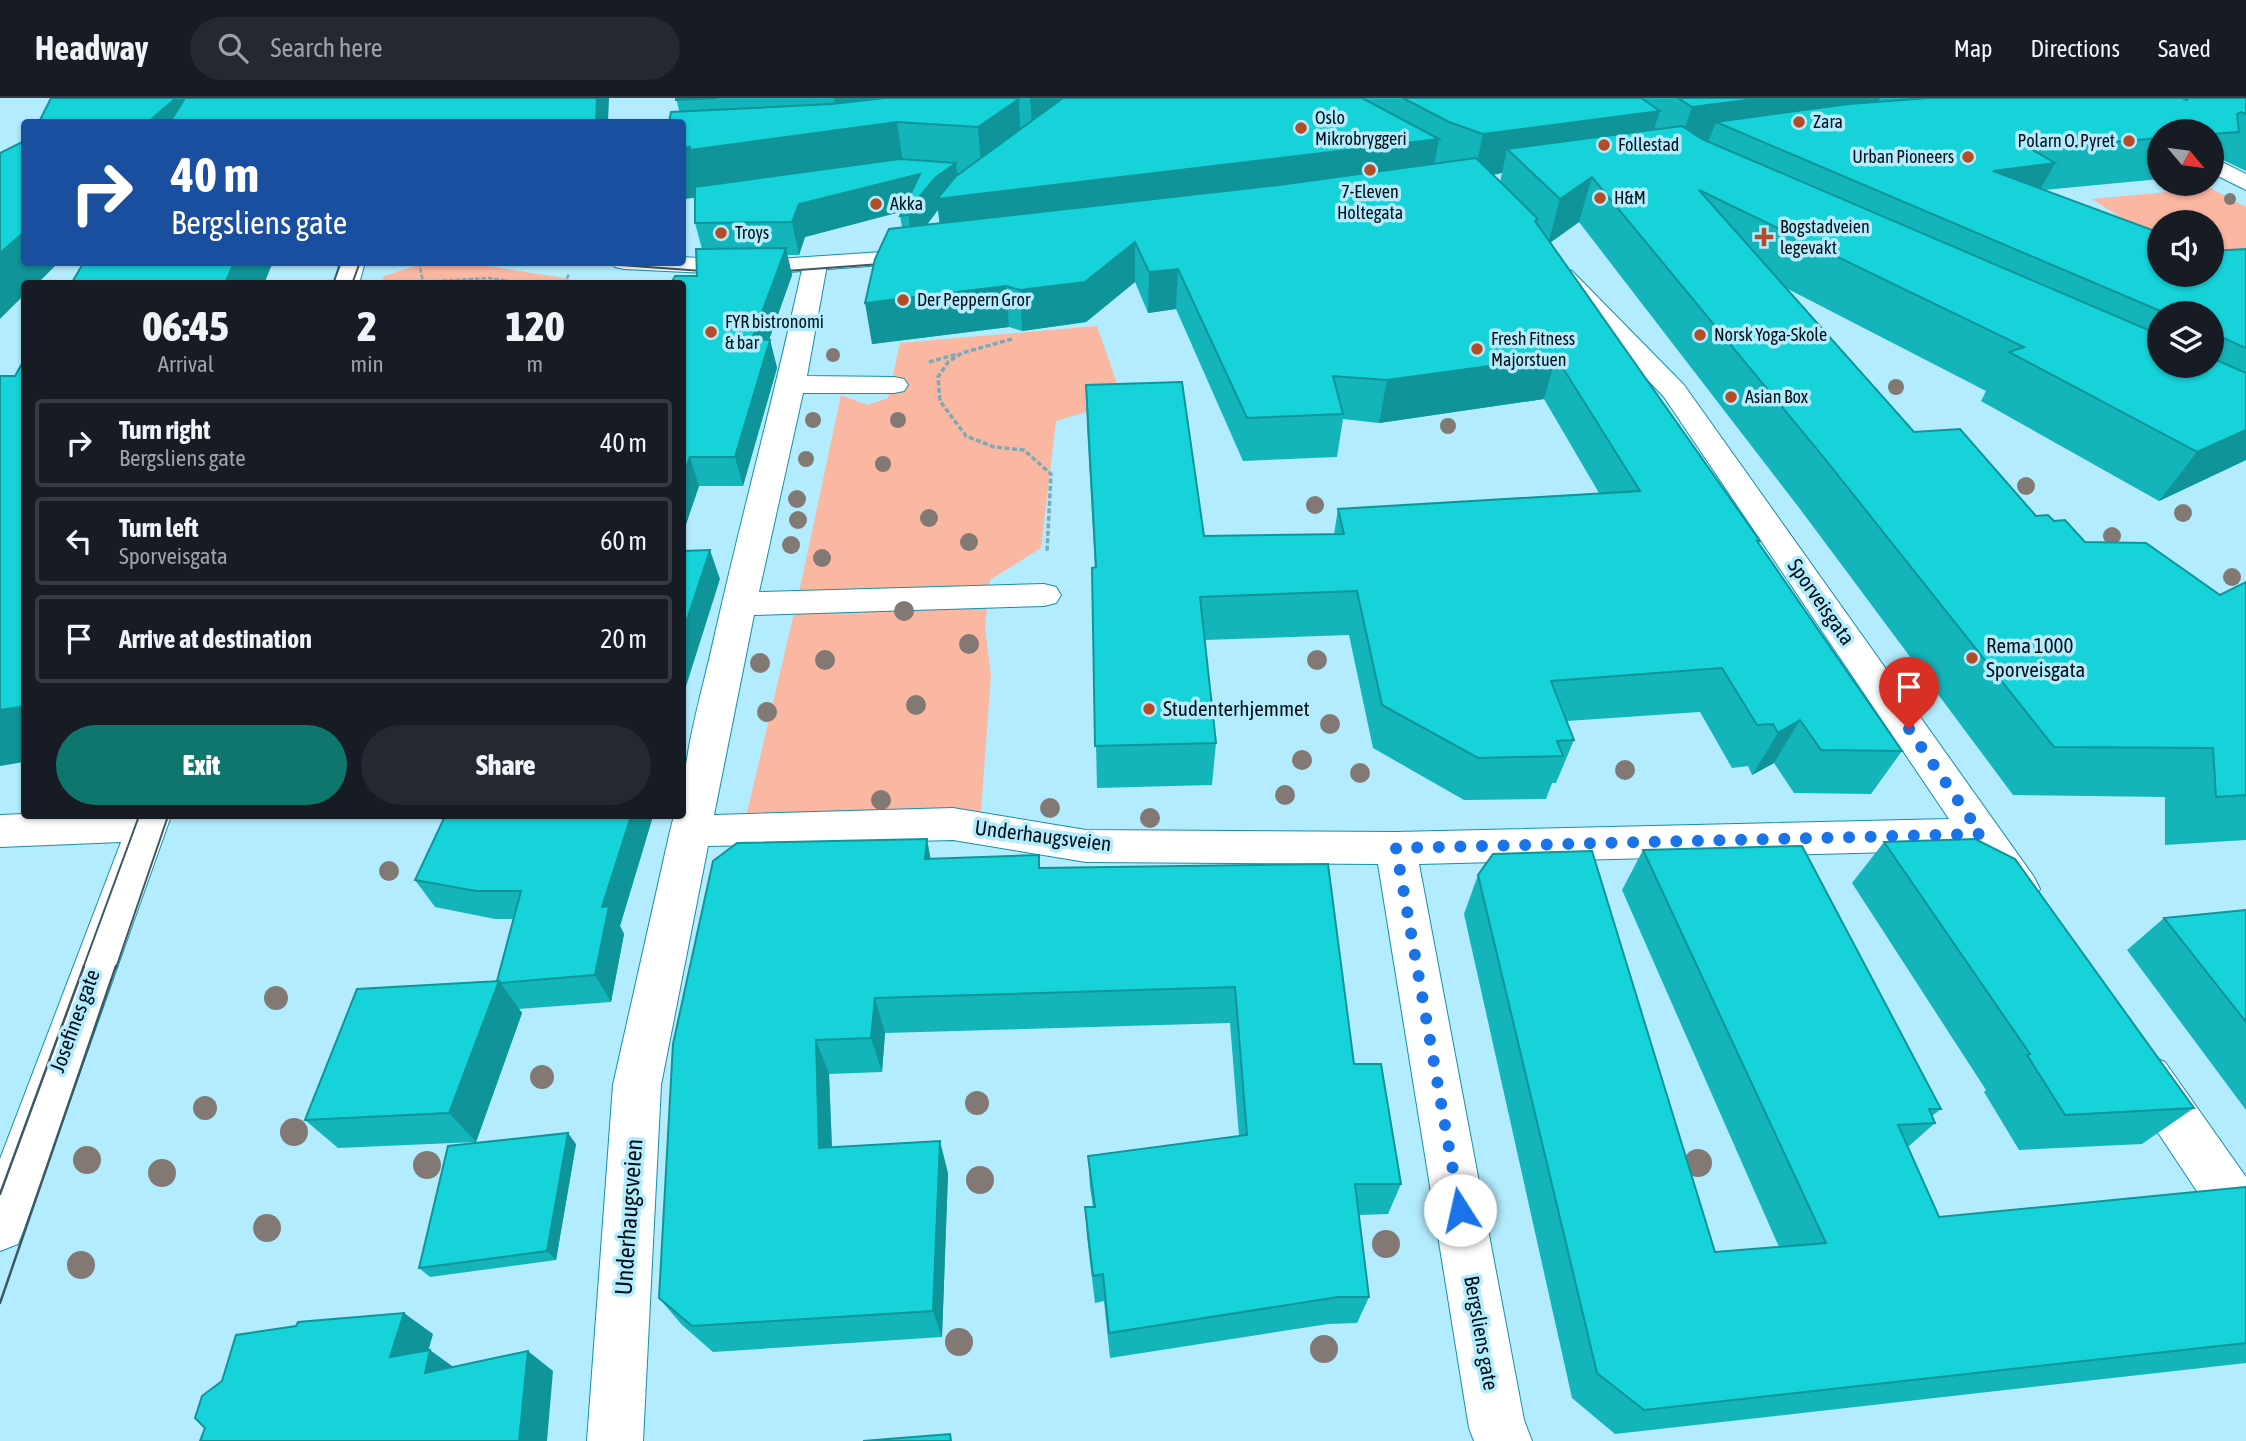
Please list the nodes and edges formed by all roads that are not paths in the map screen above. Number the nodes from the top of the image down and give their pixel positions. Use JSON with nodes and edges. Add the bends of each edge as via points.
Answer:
{"nodes":[{"id":1,"x":2224,"y":170,"type":"edge"},
{"id":2,"x":2244,"y":181,"type":"edge"},
{"id":3,"x":954,"y":252,"type":"edge"},
{"id":4,"x":1544,"y":255,"type":"edge"},
{"id":5,"x":825,"y":264,"type":"junction"},
{"id":6,"x":686,"y":265,"type":"edge"},
{"id":7,"x":791,"y":384,"type":"junction"},
{"id":8,"x":894,"y":385,"type":"dead end"},
{"id":9,"x":1044,"y":595,"type":"road end"},
{"id":10,"x":739,"y":604,"type":"junction"},
{"id":11,"x":149,"y":820,"type":"edge"},
{"id":12,"x":0,"y":831,"type":"edge"},
{"id":13,"x":690,"y":831,"type":"junction"},
{"id":14,"x":1981,"y":834,"type":"junction"},
{"id":15,"x":1396,"y":848,"type":"junction"},
{"id":16,"x":2036,"y":914,"type":"edge"},
{"id":17,"x":2129,"y":1050,"type":"edge"},
{"id":18,"x":2246,"y":1220,"type":"edge"},
{"id":19,"x":0,"y":1226,"type":"edge"},
{"id":20,"x":615,"y":1441,"type":"edge"},
{"id":21,"x":1504,"y":1441,"type":"edge"}],
"edges":[{"from":1,"to":2,"type":"street"},
{"from":3,"to":5,"type":"street","via":[[929,245]]},
{"from":4,"to":14,"type":"street","name":"Sporveisgata","via":[[1674,391]]},
{"from":5,"to":6,"type":"street"},
{"from":5,"to":7,"type":"street","name":"Underhaugsveien","via":[[799,339]]},
{"from":7,"to":8,"type":"street"},
{"from":7,"to":10,"type":"street","name":"Underhaugsveien"},
{"from":9,"to":10,"type":"street"},
{"from":10,"to":13,"type":"street","name":"Underhaugsveien"},
{"from":11,"to":12,"type":"street"},
{"from":11,"to":19,"type":"street","name":"Josefines gate"},
{"from":13,"to":15,"type":"street","name":"Underhaugsveien","via":[[953,824],[1086,846]]},
{"from":13,"to":20,"type":"street","name":"Underhaugsveien","via":[[637,1085]]},
{"from":14,"to":15,"type":"street"},
{"from":14,"to":16,"type":"street","name":"Sporveisgata"},
{"from":15,"to":21,"type":"street","name":"Bergsliens gate","via":[[1497,1428]]},
{"from":17,"to":18,"type":"street"}]}
